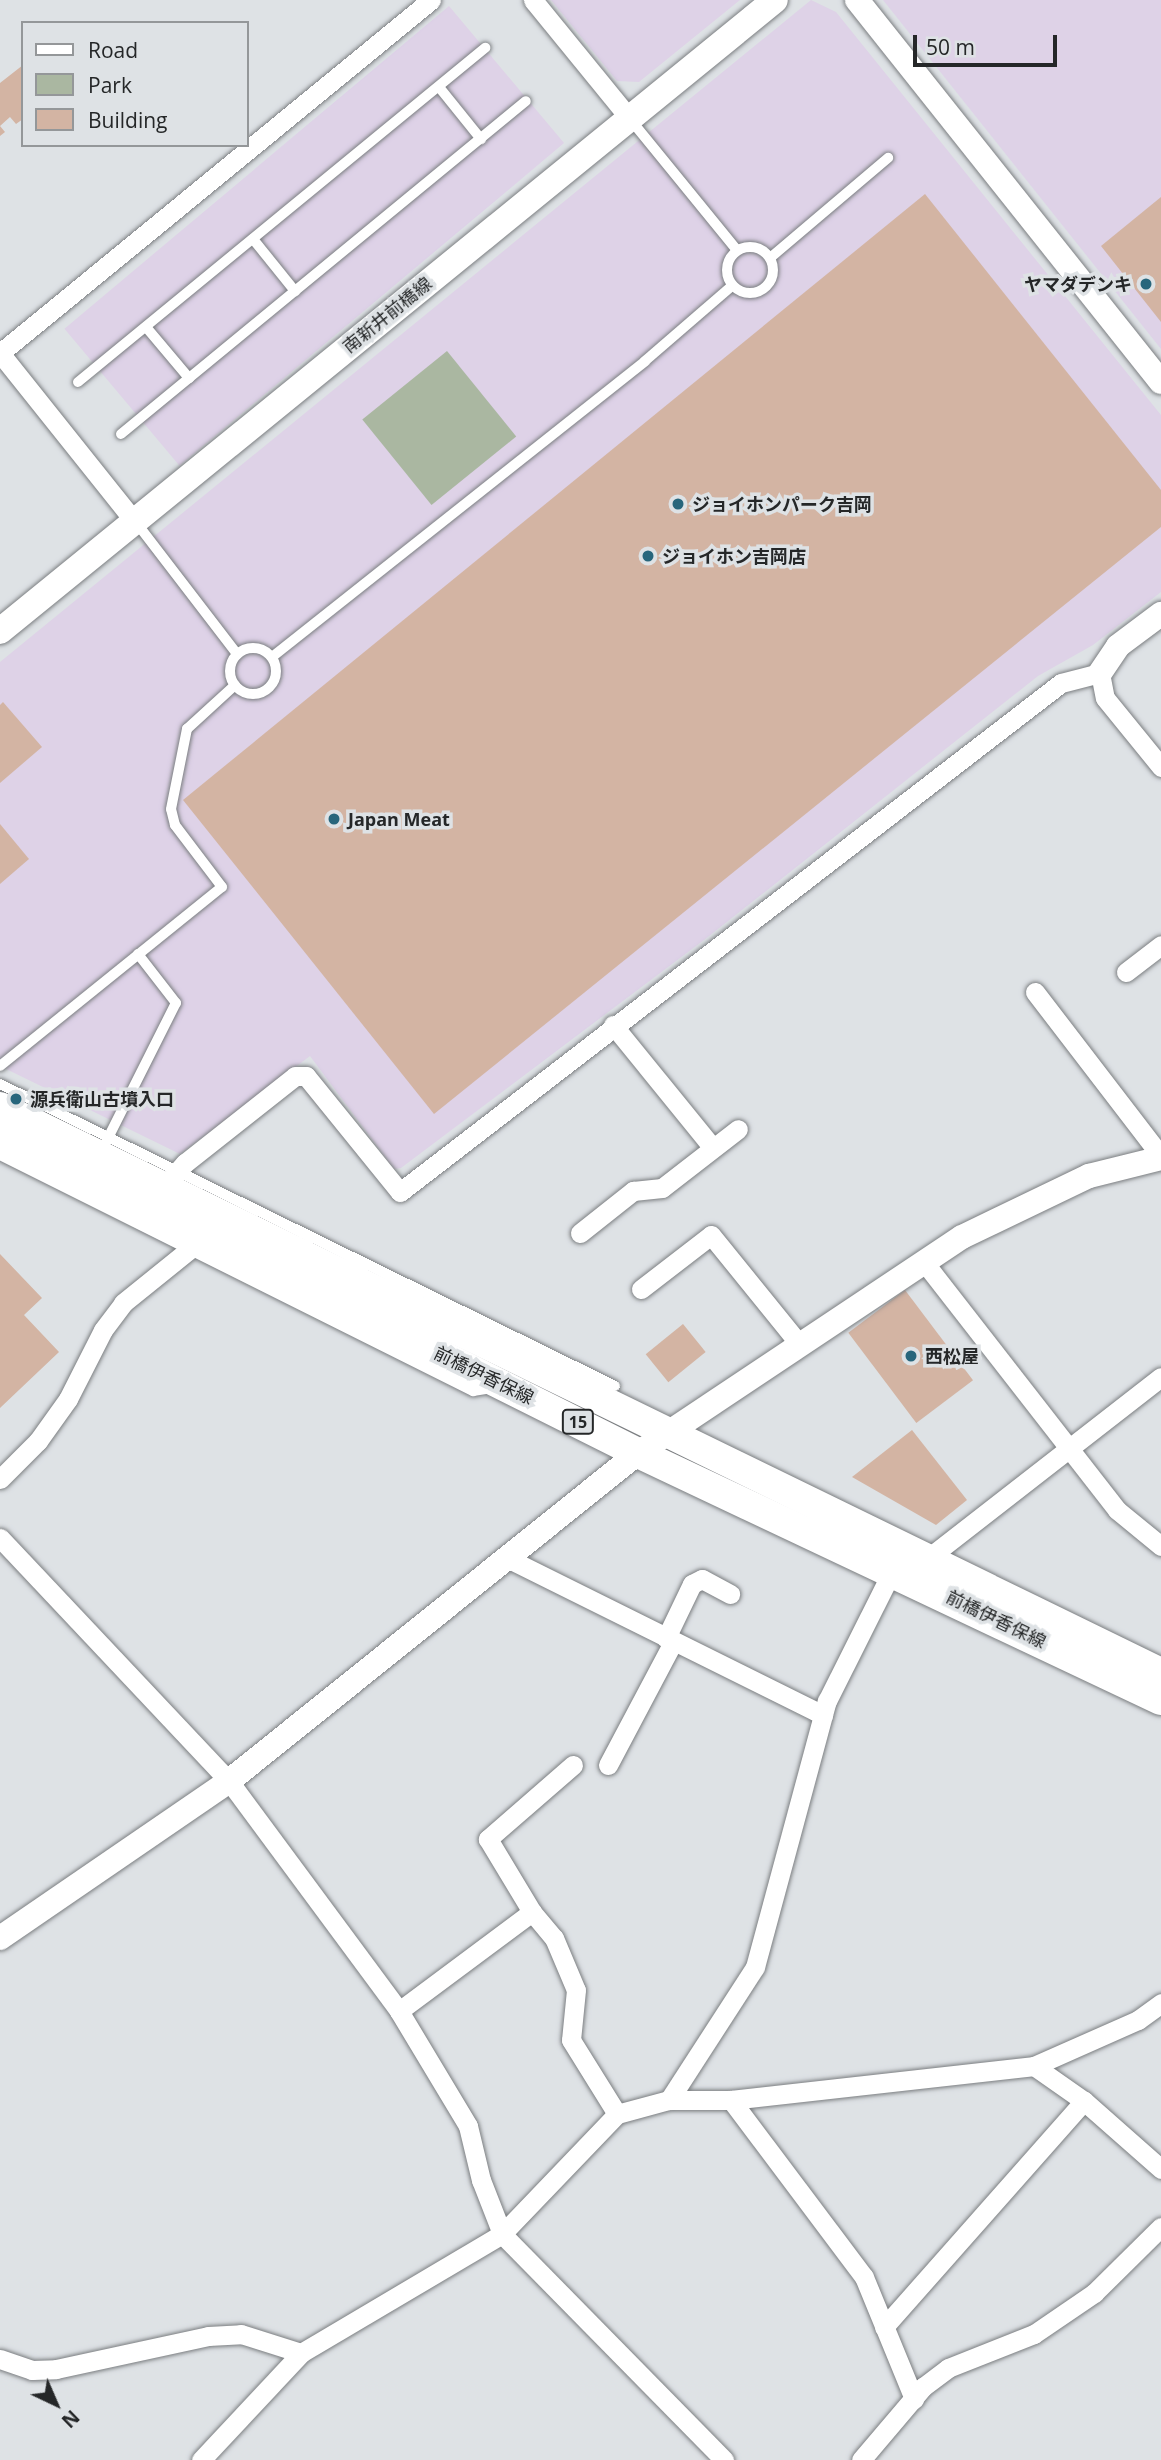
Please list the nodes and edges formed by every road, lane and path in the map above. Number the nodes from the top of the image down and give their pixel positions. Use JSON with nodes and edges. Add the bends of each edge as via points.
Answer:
{"nodes":[{"id":1,"x":431,"y":0,"type":"edge"},
{"id":2,"x":533,"y":0,"type":"edge"},
{"id":3,"x":775,"y":0,"type":"edge"},
{"id":4,"x":857,"y":0,"type":"edge"},
{"id":5,"x":485,"y":48,"type":"dead end"},
{"id":6,"x":439,"y":86,"type":"junction"},
{"id":7,"x":526,"y":101,"type":"dead end"},
{"id":8,"x":630,"y":119,"type":"junction"},
{"id":9,"x":481,"y":139,"type":"junction"},
{"id":10,"x":888,"y":158,"type":"dead end"},
{"id":11,"x":253,"y":239,"type":"junction"},
{"id":12,"x":737,"y":250,"type":"junction"},
{"id":13,"x":770,"y":258,"type":"junction"},
{"id":14,"x":732,"y":286,"type":"junction"},
{"id":15,"x":295,"y":291,"type":"junction"},
{"id":16,"x":146,"y":327,"type":"junction"},
{"id":17,"x":0,"y":353,"type":"edge"},
{"id":18,"x":189,"y":378,"type":"junction"},
{"id":19,"x":78,"y":382,"type":"dead end"},
{"id":20,"x":1161,"y":382,"type":"edge"},
{"id":21,"x":121,"y":434,"type":"dead end"},
{"id":22,"x":134,"y":521,"type":"junction"},
{"id":23,"x":1161,"y":614,"type":"edge"},
{"id":24,"x":0,"y":631,"type":"edge"},
{"id":25,"x":237,"y":654,"type":"junction"},
{"id":26,"x":272,"y":657,"type":"junction"},
{"id":27,"x":1100,"y":673,"type":"junction"},
{"id":28,"x":235,"y":685,"type":"junction"},
{"id":29,"x":1161,"y":767,"type":"edge"},
{"id":30,"x":1161,"y":945,"type":"edge"},
{"id":31,"x":138,"y":954,"type":"junction"},
{"id":32,"x":1126,"y":972,"type":"dead end"},
{"id":33,"x":1035,"y":992,"type":"dead end"},
{"id":34,"x":613,"y":1025,"type":"junction"},
{"id":35,"x":0,"y":1066,"type":"edge"},
{"id":36,"x":0,"y":1084,"type":"edge"},
{"id":37,"x":0,"y":1107,"type":"edge"},
{"id":38,"x":738,"y":1129,"type":"dead end"},
{"id":39,"x":0,"y":1134,"type":"edge"},
{"id":40,"x":712,"y":1146,"type":"junction"},
{"id":41,"x":104,"y":1148,"type":"junction"},
{"id":42,"x":0,"y":1155,"type":"edge"},
{"id":43,"x":1161,"y":1157,"type":"edge"},
{"id":44,"x":54,"y":1169,"type":"junction"},
{"id":45,"x":169,"y":1180,"type":"junction"},
{"id":46,"x":580,"y":1233,"type":"dead end"},
{"id":47,"x":195,"y":1239,"type":"junction"},
{"id":48,"x":270,"y":1253,"type":"junction"},
{"id":49,"x":924,"y":1262,"type":"junction"},
{"id":50,"x":641,"y":1289,"type":"dead end"},
{"id":51,"x":506,"y":1344,"type":"junction"},
{"id":52,"x":800,"y":1345,"type":"junction"},
{"id":53,"x":1161,"y":1377,"type":"edge"},
{"id":54,"x":615,"y":1386,"type":"dead end"},
{"id":55,"x":669,"y":1433,"type":"junction"},
{"id":56,"x":1070,"y":1450,"type":"junction"},
{"id":57,"x":638,"y":1452,"type":"junction"},
{"id":58,"x":0,"y":1479,"type":"edge"},
{"id":59,"x":0,"y":1538,"type":"edge"},
{"id":60,"x":1161,"y":1546,"type":"edge"},
{"id":61,"x":507,"y":1558,"type":"junction"},
{"id":62,"x":927,"y":1559,"type":"junction"},
{"id":63,"x":893,"y":1569,"type":"junction"},
{"id":64,"x":730,"y":1594,"type":"dead end"},
{"id":65,"x":669,"y":1640,"type":"junction"},
{"id":66,"x":1161,"y":1672,"type":"edge"},
{"id":67,"x":1161,"y":1700,"type":"edge"},
{"id":68,"x":823,"y":1714,"type":"junction"},
{"id":69,"x":573,"y":1765,"type":"dead end"},
{"id":70,"x":608,"y":1765,"type":"dead end"},
{"id":71,"x":229,"y":1781,"type":"junction"},
{"id":72,"x":532,"y":1912,"type":"junction"},
{"id":73,"x":0,"y":1938,"type":"edge"},
{"id":74,"x":1161,"y":2003,"type":"edge"},
{"id":75,"x":399,"y":2011,"type":"junction"},
{"id":76,"x":1034,"y":2066,"type":"junction"},
{"id":77,"x":669,"y":2100,"type":"junction"},
{"id":78,"x":731,"y":2100,"type":"junction"},
{"id":79,"x":1084,"y":2101,"type":"junction"},
{"id":80,"x":617,"y":2114,"type":"junction"},
{"id":81,"x":1161,"y":2169,"type":"edge"},
{"id":82,"x":1161,"y":2227,"type":"edge"},
{"id":83,"x":502,"y":2234,"type":"junction"},
{"id":84,"x":884,"y":2327,"type":"junction"},
{"id":85,"x":301,"y":2353,"type":"junction"},
{"id":86,"x":0,"y":2359,"type":"edge"},
{"id":87,"x":914,"y":2399,"type":"junction"},
{"id":88,"x":201,"y":2460,"type":"edge"},
{"id":89,"x":724,"y":2460,"type":"edge"},
{"id":90,"x":861,"y":2460,"type":"edge"}],
"edges":[{"from":1,"to":17,"type":"street"},
{"from":2,"to":8,"type":"street"},
{"from":3,"to":8,"type":"main road","name":"南新井前橋線"},
{"from":4,"to":20,"type":"street"},
{"from":5,"to":6,"type":"lane"},
{"from":6,"to":9,"type":"lane"},
{"from":6,"to":11,"type":"lane"},
{"from":7,"to":9,"type":"lane"},
{"from":8,"to":12,"type":"lane"},
{"from":8,"to":22,"type":"main road","name":"南新井前橋線"},
{"from":9,"to":15,"type":"lane"},
{"from":10,"to":13,"type":"lane"},
{"from":11,"to":15,"type":"lane"},
{"from":11,"to":16,"type":"lane"},
{"from":12,"to":13,"type":"lane","via":[[751,246]]},
{"from":12,"to":14,"type":"lane","via":[[726,270]]},
{"from":13,"to":14,"type":"lane","via":[[773,273],[760,291],[745,293]]},
{"from":14,"to":26,"type":"lane","via":[[645,361]]},
{"from":15,"to":18,"type":"lane"},
{"from":16,"to":18,"type":"lane"},
{"from":16,"to":19,"type":"lane"},
{"from":17,"to":22,"type":"street"},
{"from":18,"to":21,"type":"lane"},
{"from":22,"to":24,"type":"main road","name":"南新井前橋線"},
{"from":22,"to":25,"type":"lane"},
{"from":23,"to":27,"type":"street","via":[[1118,646]]},
{"from":25,"to":26,"type":"lane","via":[[259,648]]},
{"from":25,"to":28,"type":"lane","via":[[230,667]]},
{"from":26,"to":28,"type":"lane","via":[[276,672],[265,691],[251,694]]},
{"from":27,"to":29,"type":"street","via":[[1105,698]]},
{"from":27,"to":34,"type":"street","via":[[1061,683]]},
{"from":28,"to":31,"type":"lane","via":[[187,729],[171,808],[175,825],[222,887]]},
{"from":30,"to":32,"type":"street"},
{"from":31,"to":35,"type":"lane"},
{"from":31,"to":41,"type":"lane","via":[[176,1003]]},
{"from":33,"to":43,"type":"street"},
{"from":34,"to":40,"type":"street"},
{"from":34,"to":45,"type":"street","via":[[400,1192],[306,1076],[295,1076]]},
{"from":36,"to":41,"type":"lane"},
{"from":37,"to":41,"type":"main road","name":"前橋伊香保線","number":"15"},
{"from":38,"to":40,"type":"street"},
{"from":39,"to":44,"type":"main road","name":"前橋伊香保線","number":"15"},
{"from":40,"to":46,"type":"street","via":[[662,1188],[633,1191]]},
{"from":41,"to":45,"type":"main road","name":"前橋伊香保線","number":"15"},
{"from":42,"to":44,"type":"lane"},
{"from":43,"to":49,"type":"street","via":[[1089,1176],[962,1237]]},
{"from":44,"to":47,"type":"main road","name":"前橋伊香保線","number":"15"},
{"from":45,"to":48,"type":"main road","name":"前橋伊香保線","number":"15"},
{"from":47,"to":48,"type":"main road","name":"前橋伊香保線","number":"15"},
{"from":47,"to":58,"type":"street","via":[[123,1303],[103,1330],[60,1410],[38,1441]]},
{"from":48,"to":51,"type":"main road","name":"前橋伊香保線","number":"15"},
{"from":48,"to":57,"type":"main road","name":"前橋伊香保線","number":"15","via":[[506,1386]]},
{"from":49,"to":52,"type":"street"},
{"from":49,"to":56,"type":"street"},
{"from":50,"to":52,"type":"street","via":[[711,1235]]},
{"from":51,"to":54,"type":"lane"},
{"from":51,"to":55,"type":"main road","name":"前橋伊香保線","number":"15"},
{"from":52,"to":55,"type":"street"},
{"from":53,"to":56,"type":"street"},
{"from":55,"to":57,"type":"street"},
{"from":55,"to":62,"type":"main road","name":"前橋伊香保線","number":"15"},
{"from":56,"to":60,"type":"street","via":[[1117,1510]]},
{"from":56,"to":62,"type":"street"},
{"from":57,"to":61,"type":"street"},
{"from":57,"to":63,"type":"main road","name":"前橋伊香保線","number":"15"},
{"from":59,"to":71,"type":"street"},
{"from":61,"to":65,"type":"street"},
{"from":61,"to":71,"type":"street"},
{"from":62,"to":66,"type":"main road","name":"前橋伊香保線","number":"15"},
{"from":63,"to":67,"type":"main road","name":"前橋伊香保線","number":"15"},
{"from":63,"to":68,"type":"street"},
{"from":64,"to":65,"type":"street","via":[[702,1579],[692,1584]]},
{"from":65,"to":68,"type":"street"},
{"from":65,"to":70,"type":"street"},
{"from":68,"to":77,"type":"street","via":[[755,1967]]},
{"from":69,"to":72,"type":"street","via":[[488,1839]]},
{"from":71,"to":73,"type":"street"},
{"from":71,"to":75,"type":"street"},
{"from":72,"to":75,"type":"street"},
{"from":72,"to":80,"type":"street","via":[[554,1938],[576,1990],[571,2040]]},
{"from":74,"to":76,"type":"street","via":[[1138,2020]]},
{"from":75,"to":83,"type":"street","via":[[468,2126],[481,2180]]},
{"from":76,"to":78,"type":"street"},
{"from":76,"to":79,"type":"street"},
{"from":77,"to":78,"type":"street"},
{"from":77,"to":80,"type":"street"},
{"from":78,"to":84,"type":"street","via":[[864,2277]]},
{"from":79,"to":81,"type":"street"},
{"from":79,"to":84,"type":"street"},
{"from":80,"to":83,"type":"street"},
{"from":82,"to":87,"type":"street","via":[[1084,2300],[1034,2334],[948,2368]]},
{"from":83,"to":85,"type":"street"},
{"from":83,"to":89,"type":"street"},
{"from":84,"to":87,"type":"street"},
{"from":85,"to":86,"type":"street","via":[[241,2334],[208,2336],[55,2369],[32,2370]]},
{"from":85,"to":88,"type":"street"},
{"from":87,"to":90,"type":"street"}]}
